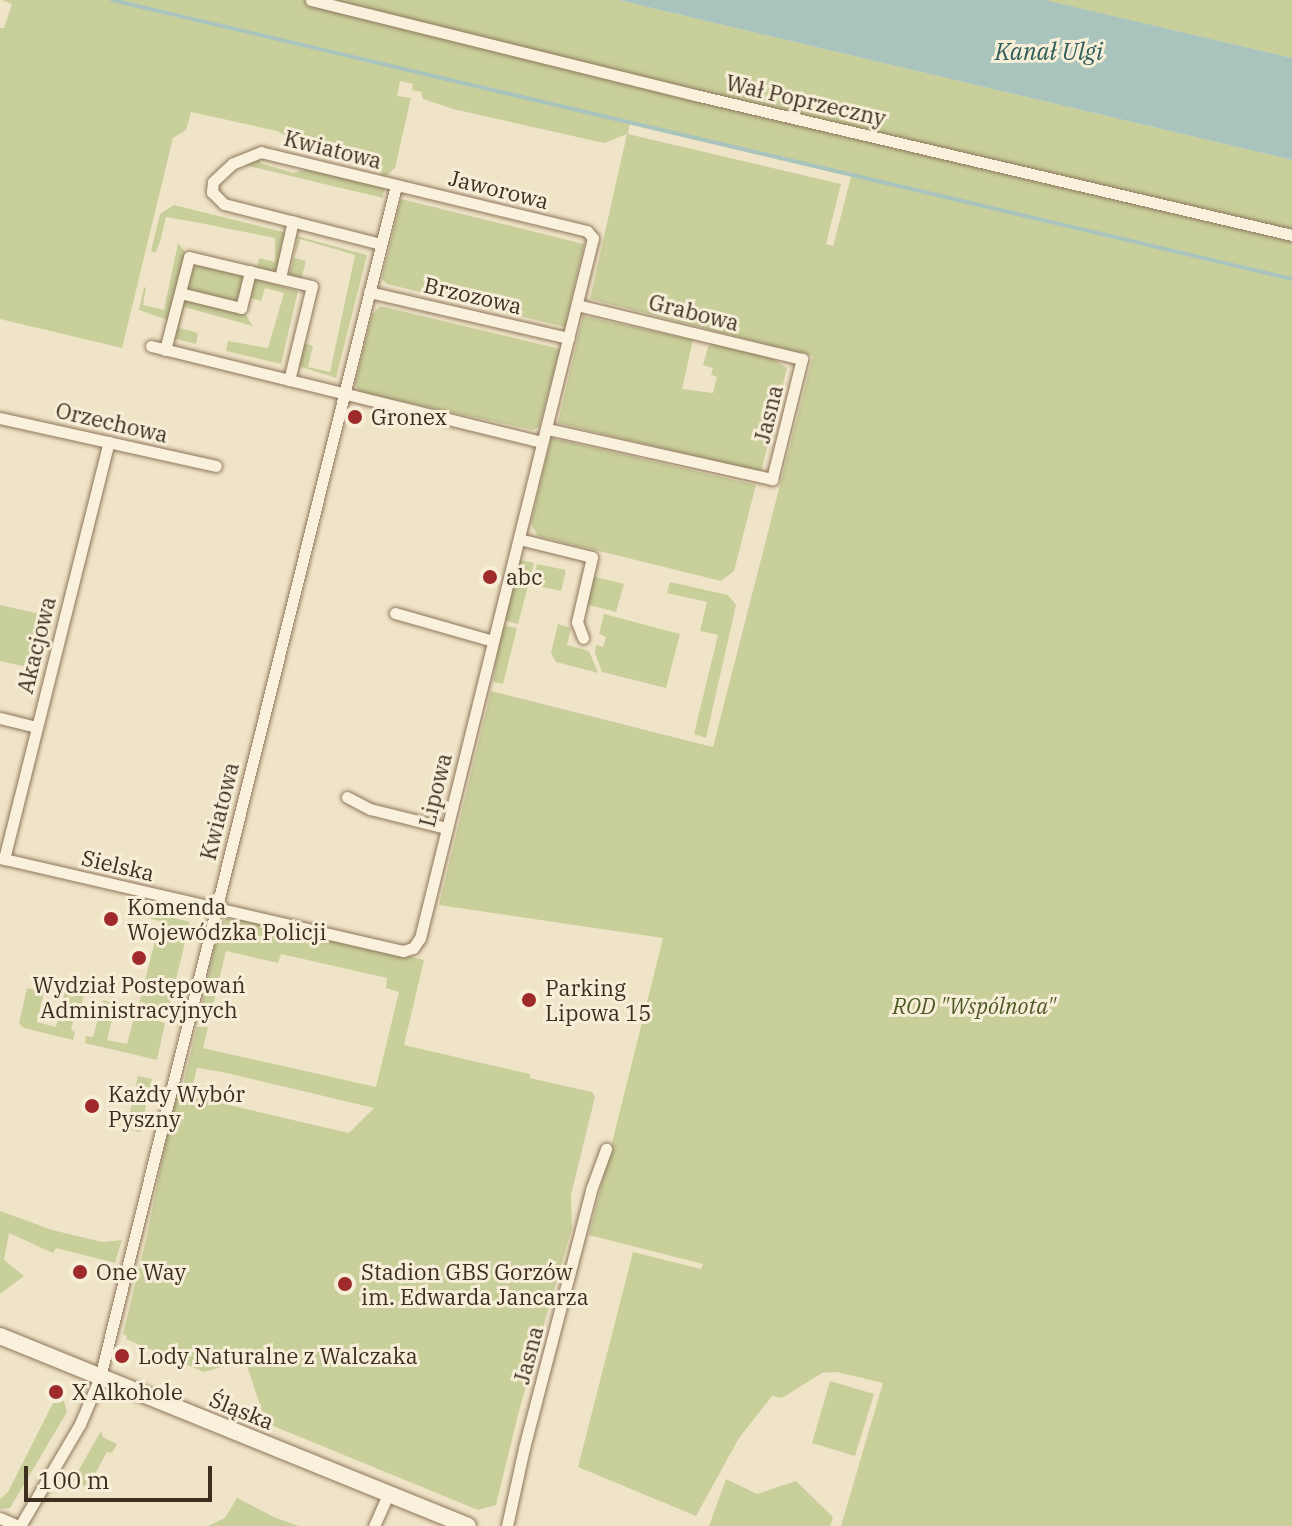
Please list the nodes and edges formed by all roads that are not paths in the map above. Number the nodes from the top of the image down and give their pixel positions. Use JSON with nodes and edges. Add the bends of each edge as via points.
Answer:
{"nodes":[{"id":1,"x":311,"y":0,"type":"edge"},
{"id":2,"x":396,"y":185,"type":"junction"},
{"id":3,"x":293,"y":221,"type":"junction"},
{"id":4,"x":592,"y":235,"type":"joint"},
{"id":5,"x":1292,"y":235,"type":"edge"},
{"id":6,"x":381,"y":244,"type":"junction"},
{"id":7,"x":250,"y":271,"type":"junction"},
{"id":8,"x":280,"y":278,"type":"junction"},
{"id":9,"x":369,"y":292,"type":"junction"},
{"id":10,"x":180,"y":293,"type":"junction"},
{"id":11,"x":577,"y":305,"type":"junction"},
{"id":12,"x":569,"y":338,"type":"junction"},
{"id":13,"x":151,"y":346,"type":"dead end"},
{"id":14,"x":165,"y":350,"type":"junction"},
{"id":15,"x":802,"y":359,"type":"joint"},
{"id":16,"x":289,"y":380,"type":"junction"},
{"id":17,"x":344,"y":395,"type":"junction"},
{"id":18,"x":0,"y":418,"type":"edge"},
{"id":19,"x":548,"y":429,"type":"junction"},
{"id":20,"x":109,"y":442,"type":"junction"},
{"id":21,"x":542,"y":442,"type":"junction"},
{"id":22,"x":216,"y":466,"type":"dead end"},
{"id":23,"x":519,"y":539,"type":"junction"},
{"id":24,"x":395,"y":613,"type":"dead end"},
{"id":25,"x":583,"y":638,"type":"dead end"},
{"id":26,"x":493,"y":641,"type":"junction"},
{"id":27,"x":0,"y":718,"type":"edge"},
{"id":28,"x":36,"y":727,"type":"junction"},
{"id":29,"x":347,"y":797,"type":"dead end"},
{"id":30,"x":446,"y":828,"type":"junction"},
{"id":31,"x":2,"y":858,"type":"edge"},
{"id":32,"x":215,"y":908,"type":"junction"},
{"id":33,"x":413,"y":948,"type":"joint"},
{"id":34,"x":606,"y":1149,"type":"dead end"},
{"id":35,"x":0,"y":1336,"type":"edge"},
{"id":36,"x":100,"y":1377,"type":"junction"},
{"id":37,"x":388,"y":1494,"type":"junction"},
{"id":38,"x":0,"y":1518,"type":"edge"},
{"id":39,"x":19,"y":1526,"type":"edge"},
{"id":40,"x":374,"y":1526,"type":"edge"},
{"id":41,"x":468,"y":1526,"type":"edge"},
{"id":42,"x":507,"y":1526,"type":"edge"}],
"edges":[{"from":1,"to":5,"type":"street","name":"Wał Poprzeczny"},
{"from":2,"to":3,"type":"street","name":"Kwiatowa","via":[[261,152],[232,164],[213,182],[219,201]]},
{"from":2,"to":4,"type":"street","name":"Jaworowa"},
{"from":2,"to":6,"type":"street","name":"Kwiatowa"},
{"from":3,"to":6,"type":"street","name":"Kwiatowa"},
{"from":3,"to":8,"type":"street"},
{"from":4,"to":11,"type":"street","name":"Lipowa"},
{"from":6,"to":9,"type":"street","name":"Kwiatowa"},
{"from":7,"to":8,"type":"street"},
{"from":7,"to":10,"type":"street","via":[[189,257]]},
{"from":7,"to":10,"type":"street","via":[[241,308]]},
{"from":8,"to":16,"type":"street","via":[[312,286]]},
{"from":9,"to":12,"type":"street","name":"Brzozowa"},
{"from":9,"to":17,"type":"street","name":"Kwiatowa"},
{"from":10,"to":14,"type":"street"},
{"from":11,"to":12,"type":"street","name":"Lipowa"},
{"from":11,"to":15,"type":"street","name":"Grabowa"},
{"from":12,"to":19,"type":"street","name":"Lipowa"},
{"from":13,"to":14,"type":"street"},
{"from":14,"to":16,"type":"street"},
{"from":15,"to":19,"type":"street","name":"Jasna","via":[[772,479]]},
{"from":16,"to":17,"type":"street"},
{"from":17,"to":21,"type":"street"},
{"from":17,"to":32,"type":"street","name":"Kwiatowa"},
{"from":18,"to":20,"type":"street","name":"Orzechowa"},
{"from":19,"to":21,"type":"street","name":"Lipowa"},
{"from":20,"to":22,"type":"street","name":"Orzechowa"},
{"from":20,"to":28,"type":"street","name":"Akacjowa"},
{"from":21,"to":23,"type":"street","name":"Lipowa"},
{"from":23,"to":25,"type":"street","via":[[592,557],[577,622]]},
{"from":23,"to":26,"type":"street","name":"Lipowa"},
{"from":24,"to":26,"type":"street"},
{"from":26,"to":30,"type":"street","name":"Lipowa"},
{"from":27,"to":28,"type":"street"},
{"from":28,"to":31,"type":"street","name":"Akacjowa"},
{"from":29,"to":30,"type":"street","via":[[370,809]]},
{"from":30,"to":33,"type":"street","name":"Lipowa","via":[[420,938]]},
{"from":31,"to":32,"type":"street","name":"Sielska"},
{"from":32,"to":33,"type":"street","name":"Sielska","via":[[403,951]]},
{"from":32,"to":36,"type":"street","name":"Kwiatowa"},
{"from":34,"to":42,"type":"street","name":"Jasna","via":[[591,1190]]},
{"from":35,"to":36,"type":"street","name":"Śląska"},
{"from":36,"to":37,"type":"street","name":"Śląska"},
{"from":36,"to":39,"type":"street","name":"Kwiatowa","via":[[86,1415]]},
{"from":37,"to":40,"type":"street"},
{"from":37,"to":41,"type":"street","name":"Śląska"},
{"from":38,"to":39,"type":"street"}]}
